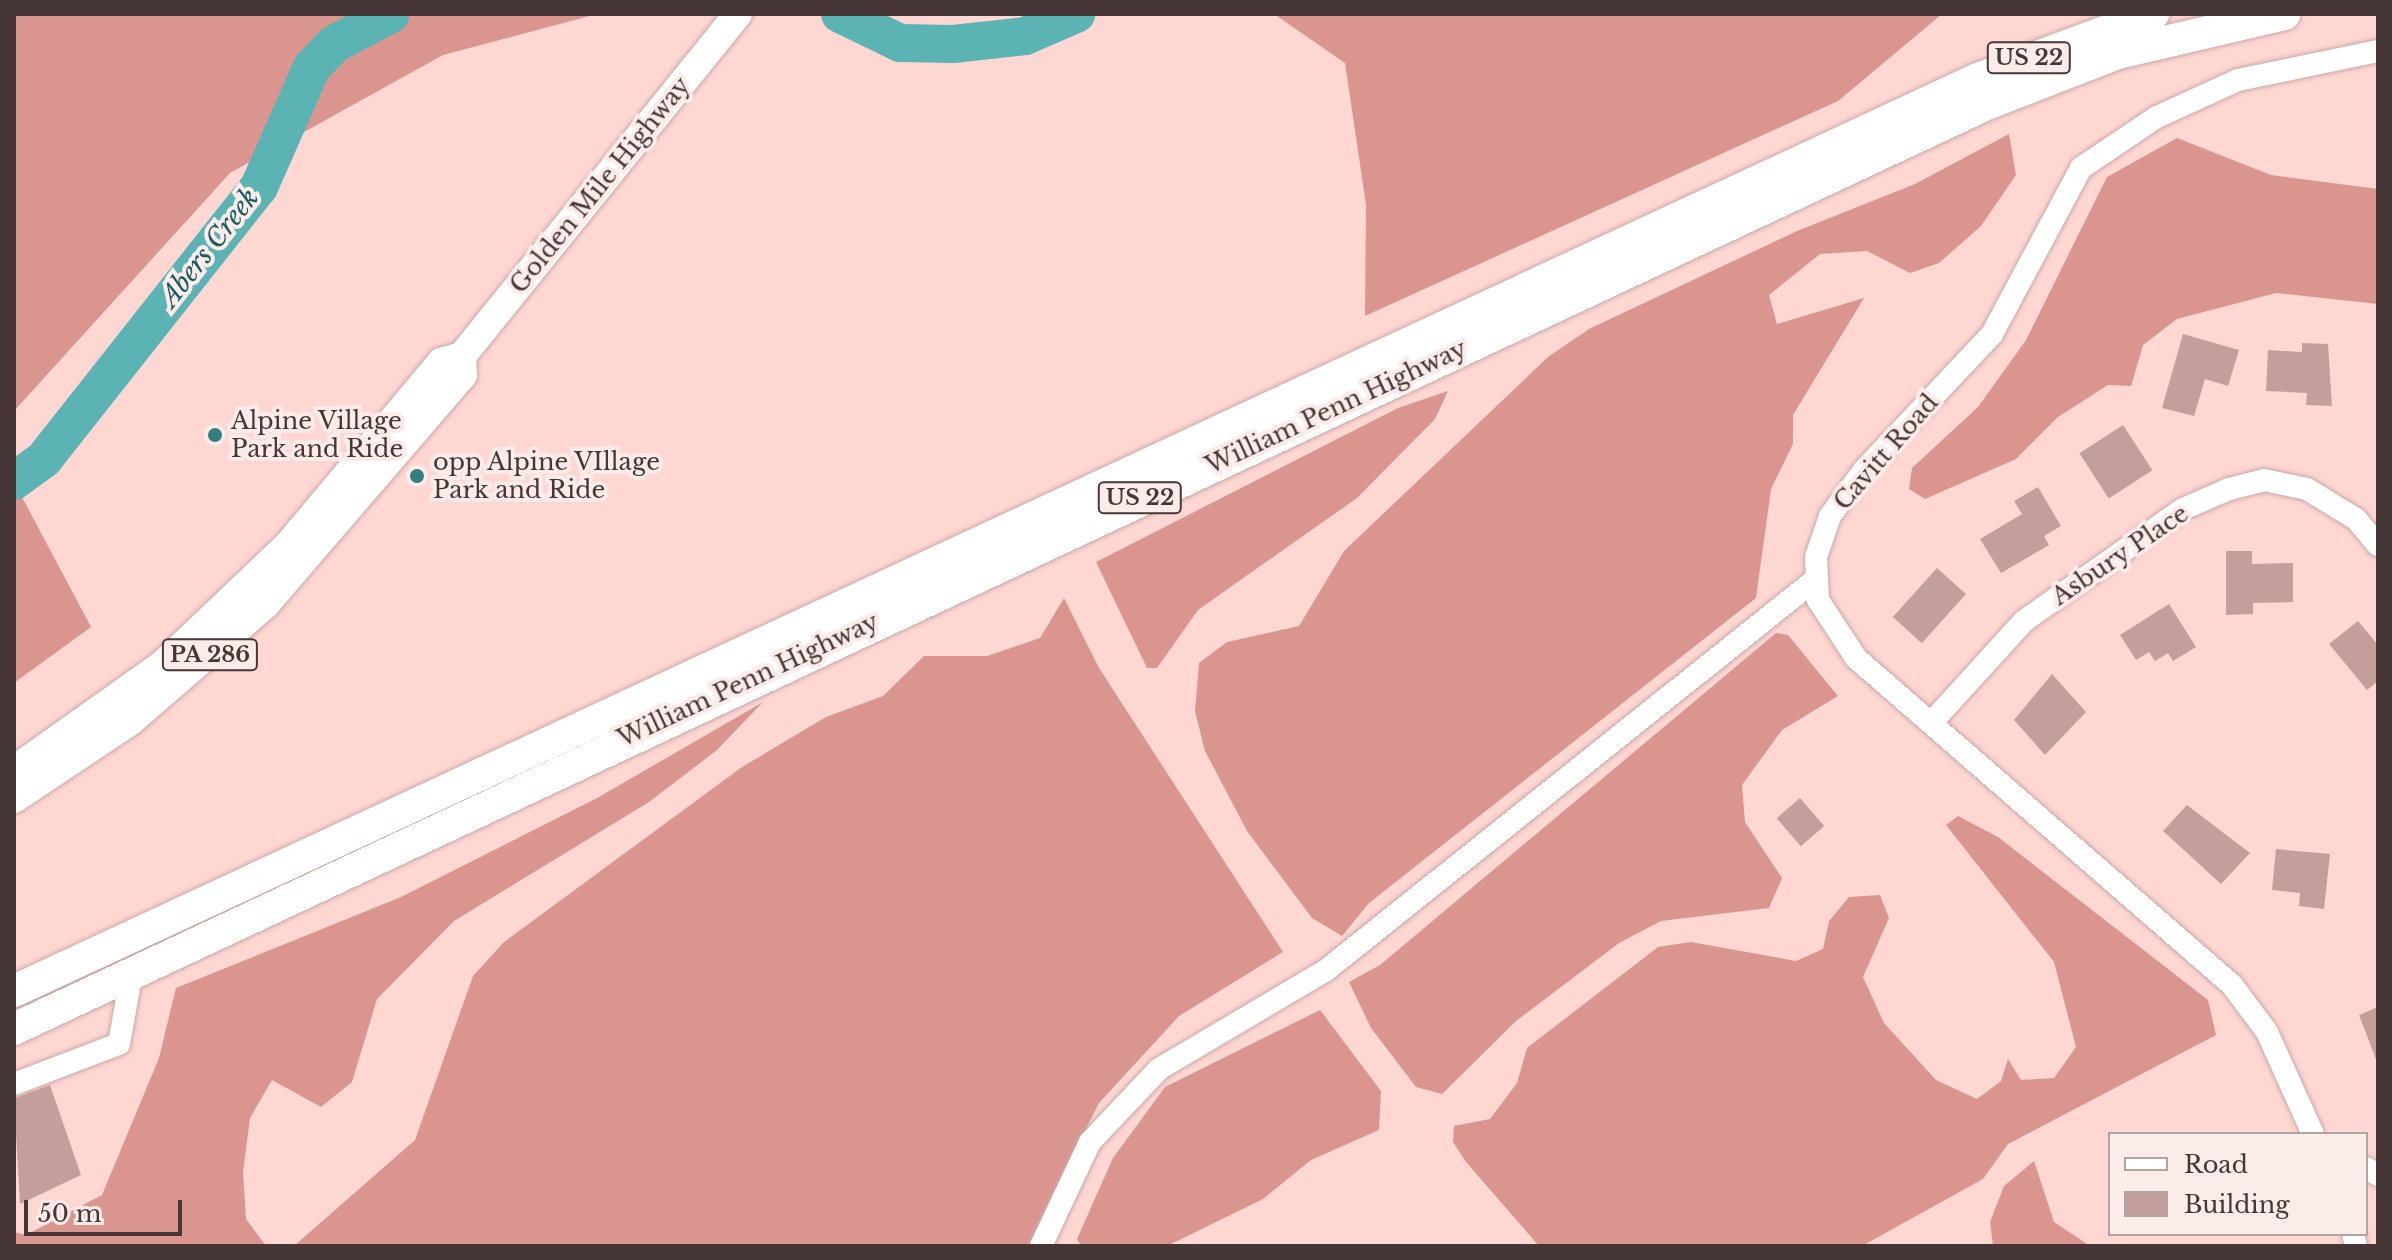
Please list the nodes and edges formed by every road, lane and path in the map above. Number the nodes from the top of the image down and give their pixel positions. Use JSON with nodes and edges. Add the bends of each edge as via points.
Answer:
{"nodes":[{"id":1,"x":738,"y":14,"type":"edge"},
{"id":2,"x":2153,"y":14,"type":"edge"},
{"id":3,"x":2284,"y":14,"type":"edge"},
{"id":4,"x":2378,"y":51,"type":"edge"},
{"id":5,"x":462,"y":356,"type":"junction"},
{"id":6,"x":2378,"y":545,"type":"edge"},
{"id":7,"x":1816,"y":579,"type":"junction"},
{"id":8,"x":1933,"y":721,"type":"junction"},
{"id":9,"x":14,"y":770,"type":"edge"},
{"id":10,"x":14,"y":799,"type":"edge"},
{"id":11,"x":132,"y":971,"type":"junction"},
{"id":12,"x":14,"y":991,"type":"edge"},
{"id":13,"x":14,"y":1029,"type":"edge"},
{"id":14,"x":14,"y":1084,"type":"edge"},
{"id":15,"x":2312,"y":1132,"type":"edge"},
{"id":16,"x":1041,"y":1246,"type":"edge"}],
"edges":[{"from":1,"to":5,"type":"main road","name":"Golden Mile Highway","number":"PA 286"},
{"from":2,"to":12,"type":"highway","name":"William Penn Highway","number":"US 22","via":[[1978,79]]},
{"from":3,"to":11,"type":"highway","name":"William Penn Highway","number":"US 22","via":[[2118,53],[2001,97]]},
{"from":4,"to":7,"type":"street","name":"Cavitt Road","via":[[2238,80],[2157,117],[2081,168],[1992,334],[1830,516]]},
{"from":5,"to":9,"type":"main road","name":"Golden Mile Highway","number":"PA 286","via":[[441,362],[323,506],[204,627],[116,701]]},
{"from":5,"to":10,"type":"main road","name":"Golden Mile Highway","number":"PA 286","via":[[463,375],[266,604],[131,721]]},
{"from":6,"to":8,"type":"street","name":"Asbury Place","via":[[2344,510],[2307,489],[2264,480],[2229,489],[2183,509],[2024,621]]},
{"from":7,"to":8,"type":"street","via":[[1837,636]]},
{"from":7,"to":16,"type":"street","via":[[1325,971],[1159,1069],[1090,1142]]},
{"from":8,"to":15,"type":"street","via":[[2123,897],[2232,985],[2267,1032]]},
{"from":11,"to":13,"type":"highway","name":"William Penn Highway","number":"US 22"},
{"from":11,"to":14,"type":"street","via":[[119,1044]]}]}
